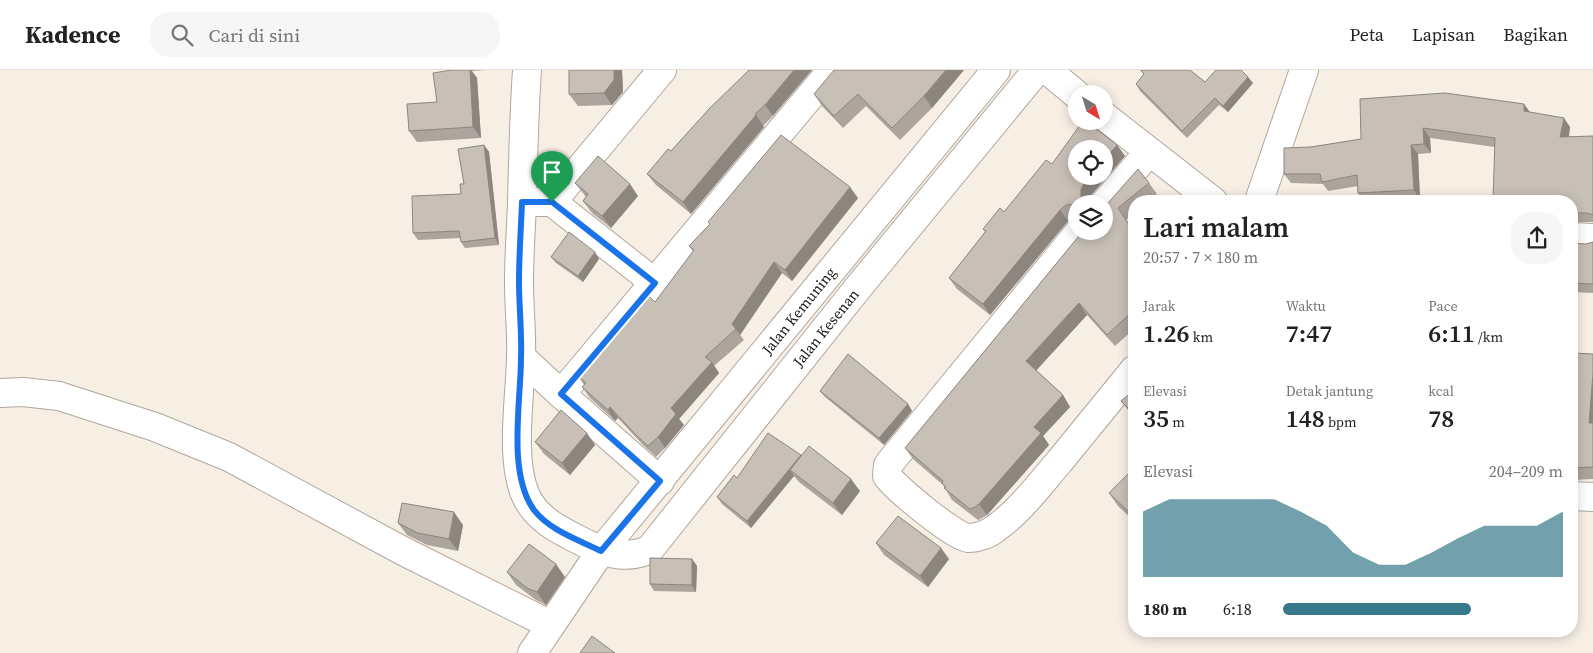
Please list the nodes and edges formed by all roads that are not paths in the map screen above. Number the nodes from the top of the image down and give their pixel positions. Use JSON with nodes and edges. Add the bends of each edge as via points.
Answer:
{"nodes":[{"id":1,"x":527,"y":70,"type":"edge"},
{"id":2,"x":662,"y":70,"type":"edge"},
{"id":3,"x":832,"y":70,"type":"edge"},
{"id":4,"x":996,"y":70,"type":"edge"},
{"id":5,"x":1037,"y":70,"type":"edge"},
{"id":6,"x":1047,"y":70,"type":"edge"},
{"id":7,"x":1304,"y":70,"type":"edge"},
{"id":8,"x":1068,"y":87,"type":"edge"},
{"id":9,"x":1113,"y":123,"type":"edge"},
{"id":10,"x":1149,"y":152,"type":"junction"},
{"id":11,"x":1112,"y":195,"type":"edge"},
{"id":12,"x":1204,"y":195,"type":"edge"},
{"id":13,"x":1261,"y":195,"type":"edge"},
{"id":14,"x":522,"y":202,"type":"junction"},
{"id":15,"x":552,"y":202,"type":"junction"},
{"id":16,"x":1578,"y":237,"type":"edge"},
{"id":17,"x":1593,"y":238,"type":"edge"},
{"id":18,"x":1073,"y":240,"type":"edge"},
{"id":19,"x":655,"y":283,"type":"junction"},
{"id":20,"x":522,"y":356,"type":"junction"},
{"id":21,"x":1128,"y":377,"type":"edge"},
{"id":22,"x":0,"y":393,"type":"edge"},
{"id":23,"x":561,"y":394,"type":"junction"},
{"id":24,"x":660,"y":481,"type":"junction"},
{"id":25,"x":1578,"y":496,"type":"edge"},
{"id":26,"x":1593,"y":497,"type":"edge"},
{"id":27,"x":601,"y":551,"type":"junction"},
{"id":28,"x":551,"y":625,"type":"junction"},
{"id":29,"x":532,"y":653,"type":"edge"}],
"edges":[{"from":1,"to":14,"type":"street","name":"Jalan Kesenan"},
{"from":2,"to":15,"type":"street"},
{"from":3,"to":19,"type":"street"},
{"from":4,"to":24,"type":"street","name":"Jalan Kemuning"},
{"from":5,"to":27,"type":"street","name":"Jalan Kesenan","via":[[650,548],[640,554]]},
{"from":6,"to":8,"type":"street"},
{"from":7,"to":13,"type":"street"},
{"from":9,"to":10,"type":"street"},
{"from":10,"to":11,"type":"street"},
{"from":10,"to":12,"type":"street"},
{"from":14,"to":15,"type":"street"},
{"from":14,"to":20,"type":"street","name":"Jalan Kesenan","via":[[519,282]]},
{"from":15,"to":19,"type":"street"},
{"from":16,"to":17,"type":"street"},
{"from":18,"to":21,"type":"street","via":[[888,465],[887,476],[920,506],[961,536],[979,537],[995,530],[1023,505]]},
{"from":19,"to":23,"type":"street"},
{"from":20,"to":23,"type":"street"},
{"from":20,"to":27,"type":"street","name":"Jalan Kesenan","via":[[517,448],[525,495],[534,510],[561,532]]},
{"from":22,"to":28,"type":"street","via":[[59,396],[155,427],[229,457],[403,552]]},
{"from":23,"to":24,"type":"street"},
{"from":24,"to":27,"type":"street","name":"Jalan Kemuning"},
{"from":25,"to":26,"type":"street"},
{"from":27,"to":28,"type":"street","name":"Jalan Kemuning"},
{"from":28,"to":29,"type":"street","name":"Jalan Kemuning"}]}
